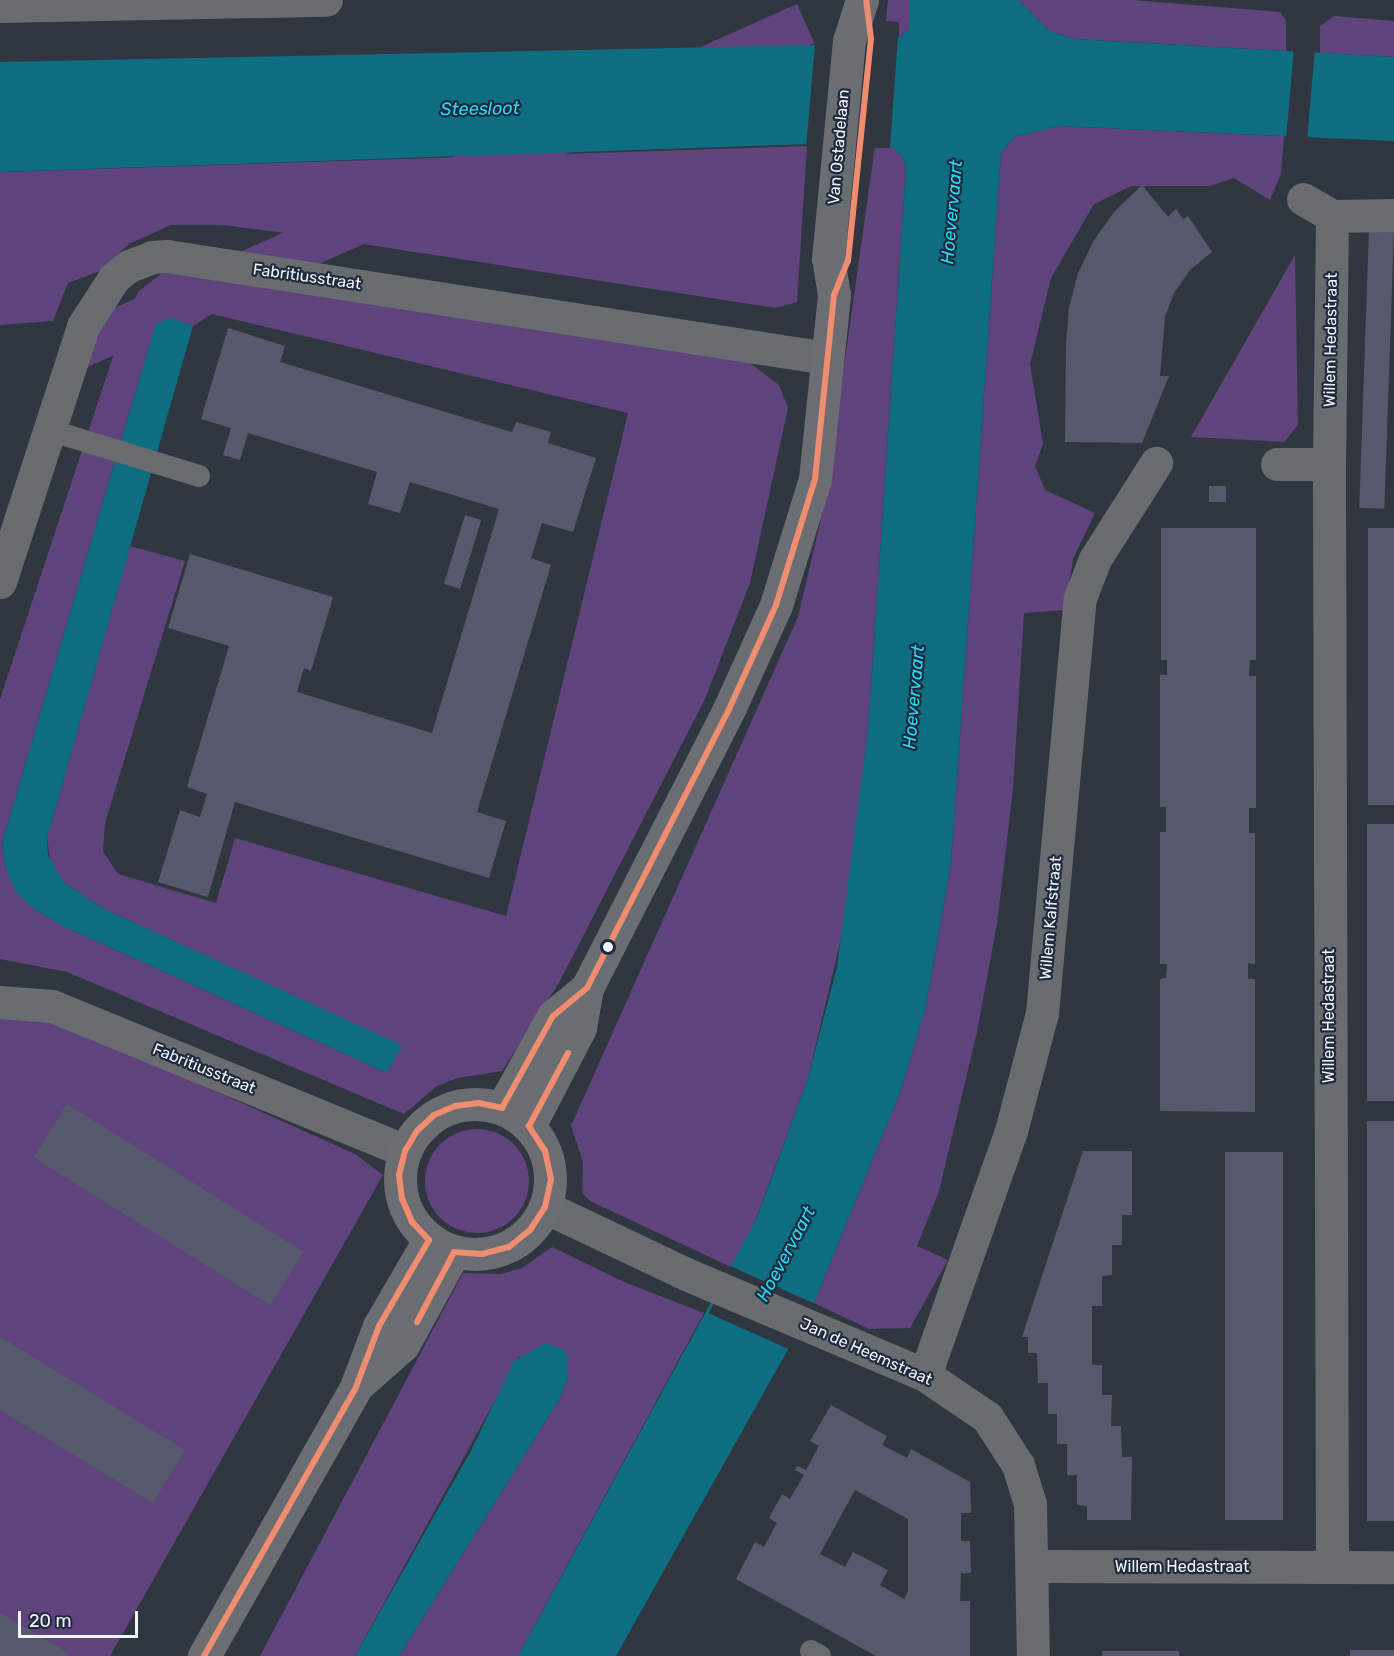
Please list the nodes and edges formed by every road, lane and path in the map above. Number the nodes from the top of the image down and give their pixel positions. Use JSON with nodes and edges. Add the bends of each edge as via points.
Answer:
{"nodes":[{"id":1,"x":326,"y":0,"type":"edge"},
{"id":2,"x":864,"y":0,"type":"edge"},
{"id":3,"x":203,"y":2,"type":"edge"},
{"id":4,"x":0,"y":6,"type":"edge"},
{"id":5,"x":1302,"y":199,"type":"dead end"},
{"id":6,"x":1394,"y":215,"type":"edge"},
{"id":7,"x":1332,"y":216,"type":"junction"},
{"id":8,"x":827,"y":358,"type":"junction"},
{"id":9,"x":49,"y":430,"type":"junction"},
{"id":10,"x":1156,"y":463,"type":"dead end"},
{"id":11,"x":1277,"y":464,"type":"dead end"},
{"id":12,"x":1329,"y":464,"type":"junction"},
{"id":13,"x":199,"y":476,"type":"dead end"},
{"id":14,"x":2,"y":566,"type":"edge"},
{"id":15,"x":587,"y":988,"type":"junction"},
{"id":16,"x":0,"y":1002,"type":"edge"},
{"id":17,"x":502,"y":1108,"type":"junction"},
{"id":18,"x":529,"y":1126,"type":"junction"},
{"id":19,"x":405,"y":1151,"type":"junction"},
{"id":20,"x":545,"y":1207,"type":"junction"},
{"id":21,"x":442,"y":1246,"type":"junction"},
{"id":22,"x":925,"y":1375,"type":"junction"},
{"id":23,"x":1032,"y":1566,"type":"junction"},
{"id":24,"x":1394,"y":1567,"type":"edge"},
{"id":25,"x":1332,"y":1568,"type":"junction"},
{"id":26,"x":204,"y":1656,"type":"edge"},
{"id":27,"x":1033,"y":1656,"type":"edge"}],
"edges":[{"from":1,"to":3,"type":"street"},
{"from":2,"to":8,"type":"street","name":"Van Ostadelaan","via":[[849,147],[828,259],[834,295]]},
{"from":3,"to":4,"type":"street"},
{"from":5,"to":7,"type":"street"},
{"from":6,"to":7,"type":"street"},
{"from":7,"to":12,"type":"street","name":"Willem Hedastraat"},
{"from":8,"to":9,"type":"street","name":"Fabritiusstraat","via":[[152,257],[129,266],[102,293],[83,326]]},
{"from":8,"to":15,"type":"street","name":"Van Ostadelaan","via":[[815,480],[776,605],[730,707]]},
{"from":9,"to":13,"type":"lane"},
{"from":9,"to":14,"type":"street","name":"Fabritiusstraat"},
{"from":10,"to":22,"type":"street","name":"Willem Kalfstraat","via":[[1095,559],[1080,598],[1042,1013],[1014,1121]]},
{"from":11,"to":12,"type":"street"},
{"from":12,"to":25,"type":"street","name":"Willem Hedastraat"},
{"from":15,"to":17,"type":"street","name":"Van Ostadelaan","via":[[553,1016]]},
{"from":15,"to":18,"type":"street","name":"Van Ostadelaan","via":[[580,1028]]},
{"from":16,"to":19,"type":"street","name":"Fabritiusstraat","via":[[52,1006]]},
{"from":17,"to":18,"type":"street"},
{"from":17,"to":19,"type":"street","via":[[479,1104],[445,1111],[417,1131]]},
{"from":18,"to":20,"type":"street","via":[[545,1150],[551,1179]]},
{"from":19,"to":21,"type":"street","via":[[399,1175],[402,1199],[412,1222]]},
{"from":20,"to":21,"type":"street","via":[[530,1230],[509,1247],[482,1254]]},
{"from":20,"to":22,"type":"street","name":"Jan de Heemstraat","via":[[718,1287]]},
{"from":21,"to":26,"type":"street","via":[[380,1326],[356,1387]]},
{"from":22,"to":23,"type":"street","name":"Jan de Heemstraat","via":[[987,1417],[1005,1440],[1018,1464],[1030,1504]]},
{"from":23,"to":25,"type":"street","name":"Willem Hedastraat"},
{"from":23,"to":27,"type":"street","name":"Jan de Heemstraat"},
{"from":24,"to":25,"type":"street","name":"Willem Hedastraat"}]}
